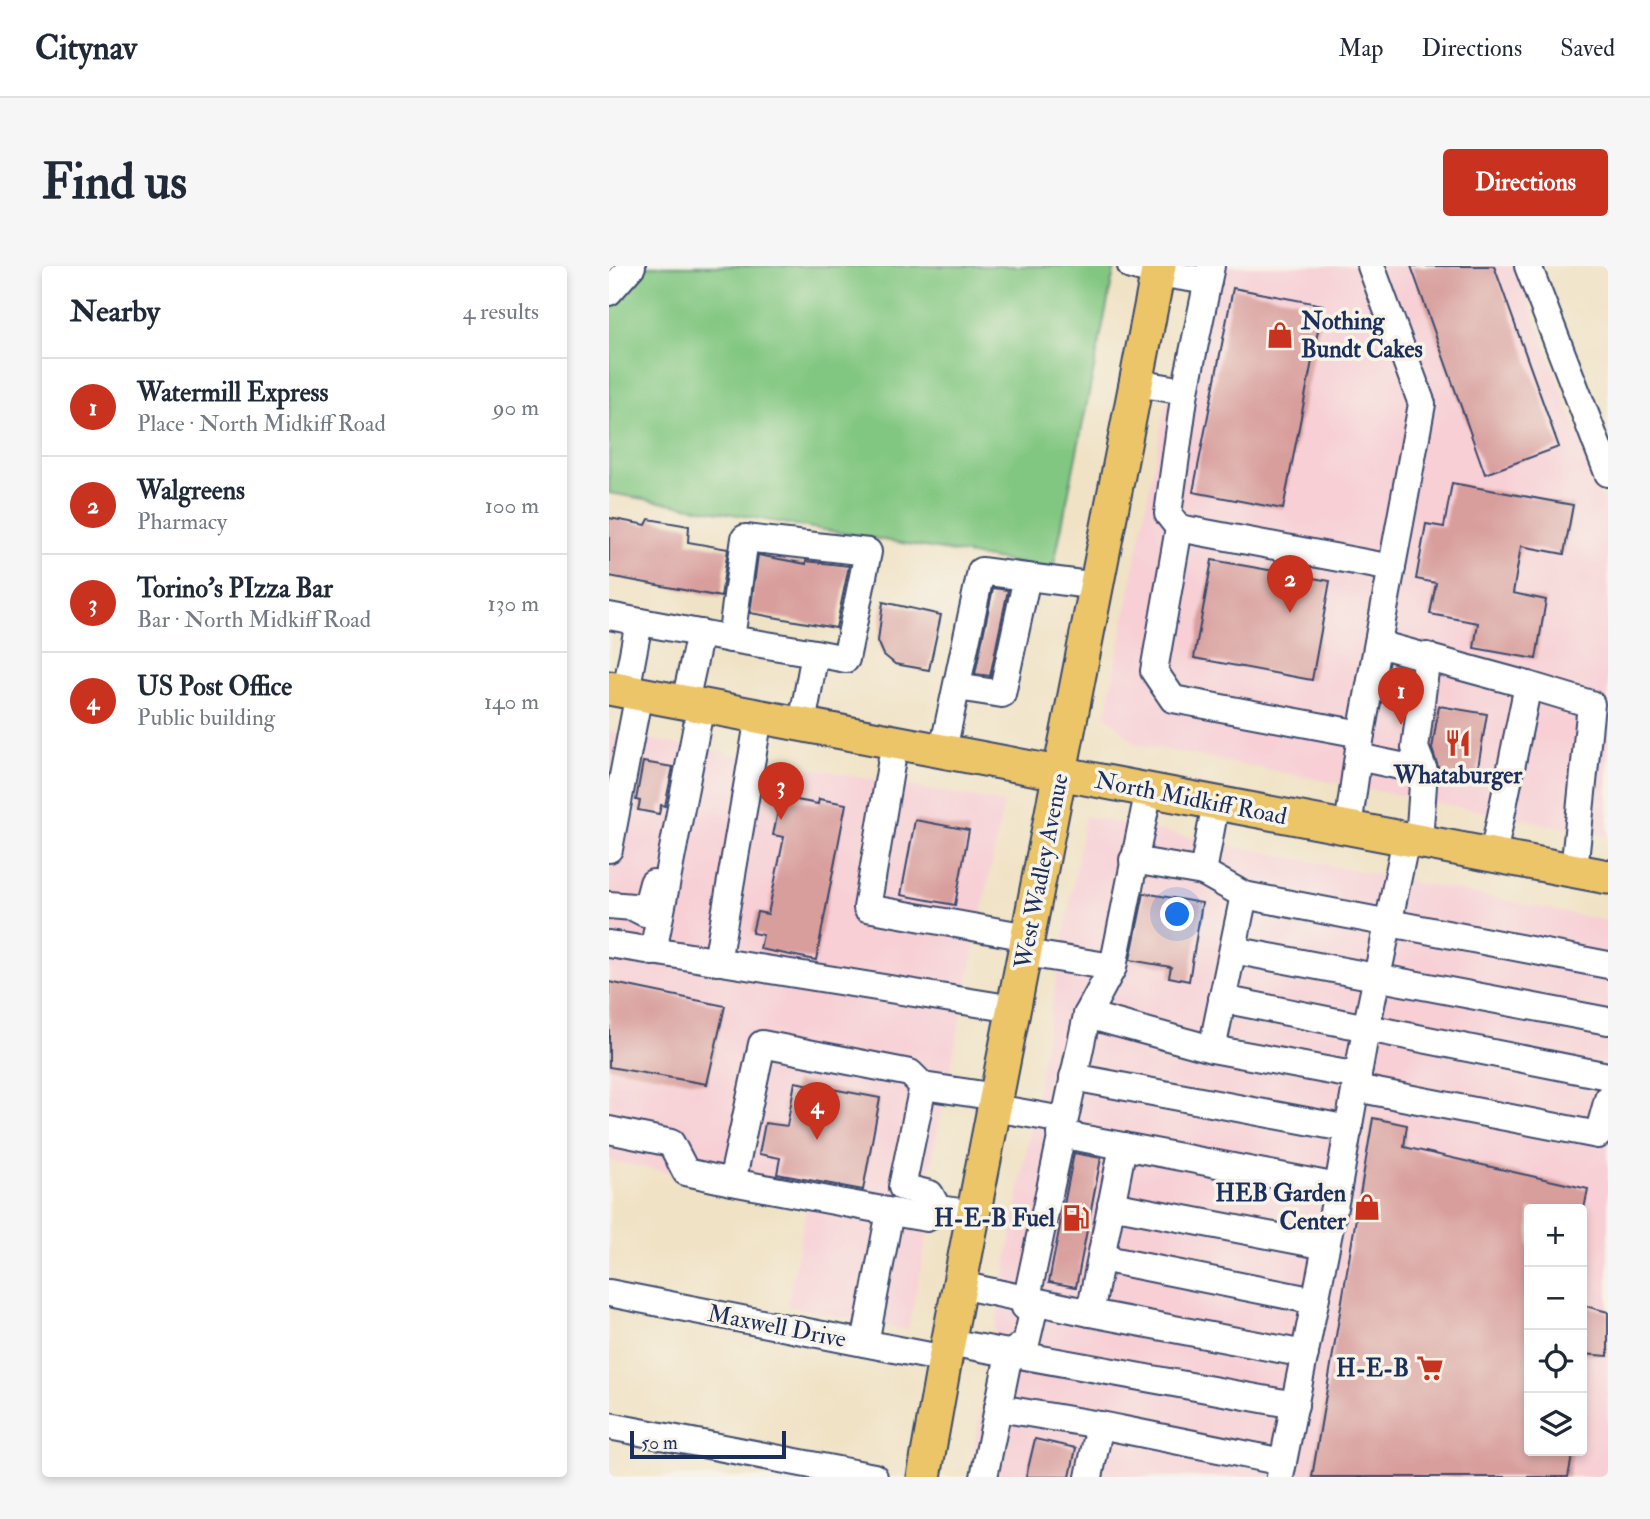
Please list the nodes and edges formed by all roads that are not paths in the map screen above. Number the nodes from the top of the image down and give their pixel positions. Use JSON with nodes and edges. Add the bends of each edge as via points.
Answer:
{"nodes":[{"id":1,"x":632,"y":266,"type":"edge"},
{"id":2,"x":1371,"y":266,"type":"edge"},
{"id":3,"x":1528,"y":266,"type":"edge"},
{"id":4,"x":1149,"y":268,"type":"edge"},
{"id":5,"x":1210,"y":274,"type":"edge"},
{"id":6,"x":609,"y":292,"type":"edge"},
{"id":7,"x":1136,"y":383,"type":"junction"},
{"id":8,"x":1185,"y":391,"type":"junction"},
{"id":9,"x":1608,"y":473,"type":"edge"},
{"id":10,"x":1179,"y":528,"type":"junction"},
{"id":11,"x":1392,"y":568,"type":"junction"},
{"id":12,"x":1027,"y":577,"type":"junction"},
{"id":13,"x":1097,"y":586,"type":"junction"},
{"id":14,"x":609,"y":616,"type":"edge"},
{"id":15,"x":639,"y":622,"type":"junction"},
{"id":16,"x":700,"y":633,"type":"junction"},
{"id":17,"x":731,"y":639,"type":"junction"},
{"id":18,"x":1378,"y":644,"type":"junction"},
{"id":19,"x":815,"y":653,"type":"junction"},
{"id":20,"x":1427,"y":656,"type":"junction"},
{"id":21,"x":1528,"y":685,"type":"junction"},
{"id":22,"x":957,"y":687,"type":"junction"},
{"id":23,"x":625,"y":691,"type":"edge"},
{"id":24,"x":693,"y":704,"type":"junction"},
{"id":25,"x":759,"y":717,"type":"junction"},
{"id":26,"x":802,"y":724,"type":"junction"},
{"id":27,"x":895,"y":741,"type":"junction"},
{"id":28,"x":1359,"y":745,"type":"junction"},
{"id":29,"x":943,"y":750,"type":"junction"},
{"id":30,"x":690,"y":765,"type":"junction"},
{"id":31,"x":1424,"y":771,"type":"junction"},
{"id":32,"x":1061,"y":772,"type":"junction"},
{"id":33,"x":1149,"y":789,"type":"junction"},
{"id":34,"x":1216,"y":802,"type":"junction"},
{"id":35,"x":1348,"y":828,"type":"junction"},
{"id":36,"x":1413,"y":840,"type":"junction"},
{"id":37,"x":609,"y":849,"type":"edge"},
{"id":38,"x":1493,"y":855,"type":"junction"},
{"id":39,"x":1133,"y":860,"type":"junction"},
{"id":40,"x":1574,"y":871,"type":"junction"},
{"id":41,"x":1203,"y":872,"type":"junction"},
{"id":42,"x":1608,"y":877,"type":"edge"},
{"id":43,"x":1244,"y":895,"type":"junction"},
{"id":44,"x":609,"y":905,"type":"edge"},
{"id":45,"x":645,"y":913,"type":"junction"},
{"id":46,"x":609,"y":916,"type":"edge"},
{"id":47,"x":1389,"y":923,"type":"junction"},
{"id":48,"x":609,"y":944,"type":"edge"},
{"id":49,"x":1027,"y":945,"type":"junction"},
{"id":50,"x":1233,"y":950,"type":"junction"},
{"id":51,"x":653,"y":952,"type":"junction"},
{"id":52,"x":717,"y":962,"type":"junction"},
{"id":53,"x":1608,"y":965,"type":"edge"},
{"id":54,"x":1113,"y":967,"type":"junction"},
{"id":55,"x":1377,"y":978,"type":"junction"},
{"id":56,"x":1222,"y":999,"type":"junction"},
{"id":57,"x":1014,"y":1009,"type":"junction"},
{"id":58,"x":1087,"y":1014,"type":"junction"},
{"id":59,"x":1608,"y":1021,"type":"edge"},
{"id":60,"x":1366,"y":1028,"type":"junction"},
{"id":61,"x":1212,"y":1049,"type":"junction"},
{"id":62,"x":1608,"y":1076,"type":"edge"},
{"id":63,"x":1073,"y":1077,"type":"junction"},
{"id":64,"x":1357,"y":1082,"type":"junction"},
{"id":65,"x":923,"y":1086,"type":"junction"},
{"id":66,"x":1608,"y":1099,"type":"edge"},
{"id":67,"x":996,"y":1102,"type":"junction"},
{"id":68,"x":1062,"y":1127,"type":"junction"},
{"id":69,"x":1349,"y":1129,"type":"junction"},
{"id":70,"x":609,"y":1130,"type":"edge"},
{"id":71,"x":1605,"y":1139,"type":"edge"},
{"id":72,"x":1123,"y":1146,"type":"junction"},
{"id":73,"x":733,"y":1182,"type":"junction"},
{"id":74,"x":1338,"y":1187,"type":"junction"},
{"id":75,"x":1111,"y":1205,"type":"junction"},
{"id":76,"x":938,"y":1209,"type":"junction"},
{"id":77,"x":890,"y":1212,"type":"junction"},
{"id":78,"x":974,"y":1214,"type":"junction"},
{"id":79,"x":1326,"y":1246,"type":"junction"},
{"id":80,"x":1101,"y":1258,"type":"junction"},
{"id":81,"x":960,"y":1285,"type":"junction"},
{"id":82,"x":609,"y":1293,"type":"edge"},
{"id":83,"x":1027,"y":1298,"type":"junction"},
{"id":84,"x":1315,"y":1301,"type":"junction"},
{"id":85,"x":1090,"y":1313,"type":"junction"},
{"id":86,"x":865,"y":1343,"type":"junction"},
{"id":87,"x":947,"y":1350,"type":"junction"},
{"id":88,"x":1009,"y":1354,"type":"junction"},
{"id":89,"x":1305,"y":1354,"type":"junction"},
{"id":90,"x":1294,"y":1405,"type":"junction"},
{"id":91,"x":998,"y":1408,"type":"junction"},
{"id":92,"x":1100,"y":1425,"type":"junction"},
{"id":93,"x":609,"y":1426,"type":"edge"},
{"id":94,"x":1282,"y":1470,"type":"edge"},
{"id":95,"x":1095,"y":1476,"type":"edge"},
{"id":96,"x":874,"y":1477,"type":"edge"},
{"id":97,"x":924,"y":1477,"type":"edge"},
{"id":98,"x":984,"y":1477,"type":"edge"}],
"edges":[{"from":1,"to":6,"type":"street"},
{"from":2,"to":11,"type":"street","via":[[1422,404]]},
{"from":3,"to":9,"type":"street"},
{"from":4,"to":5,"type":"street"},
{"from":4,"to":7,"type":"main road","name":"West Wadley Avenue"},
{"from":5,"to":8,"type":"street"},
{"from":7,"to":8,"type":"street"},
{"from":7,"to":13,"type":"main road","name":"West Wadley Avenue"},
{"from":8,"to":10,"type":"street","via":[[1168,514]]},
{"from":10,"to":11,"type":"street"},
{"from":10,"to":28,"type":"street","via":[[1154,671],[1173,699]]},
{"from":11,"to":18,"type":"street"},
{"from":12,"to":13,"type":"street"},
{"from":12,"to":22,"type":"street","via":[[981,571]]},
{"from":12,"to":22,"type":"street","via":[[1002,694]]},
{"from":13,"to":32,"type":"main road","name":"West Wadley Avenue"},
{"from":14,"to":15,"type":"street"},
{"from":15,"to":16,"type":"street"},
{"from":15,"to":23,"type":"street"},
{"from":16,"to":17,"type":"street"},
{"from":16,"to":24,"type":"street"},
{"from":17,"to":19,"type":"street"},
{"from":17,"to":19,"type":"street","via":[[745,538],[868,552],[846,659]]},
{"from":18,"to":20,"type":"street"},
{"from":18,"to":28,"type":"street"},
{"from":19,"to":26,"type":"street"},
{"from":20,"to":21,"type":"street"},
{"from":20,"to":31,"type":"street","via":[[1415,748]]},
{"from":21,"to":38,"type":"street"},
{"from":21,"to":40,"type":"street","via":[[1591,704]]},
{"from":22,"to":29,"type":"street"},
{"from":23,"to":24,"type":"main road","name":"North Midkiff Road"},
{"from":23,"to":37,"type":"street"},
{"from":24,"to":25,"type":"main road","name":"North Midkiff Road"},
{"from":24,"to":30,"type":"street"},
{"from":25,"to":26,"type":"main road","name":"North Midkiff Road"},
{"from":25,"to":52,"type":"street"},
{"from":26,"to":27,"type":"main road","name":"North Midkiff Road"},
{"from":27,"to":29,"type":"main road","name":"North Midkiff Road"},
{"from":27,"to":49,"type":"street","via":[[867,908]]},
{"from":28,"to":31,"type":"street"},
{"from":28,"to":35,"type":"street"},
{"from":29,"to":32,"type":"main road","name":"North Midkiff Road"},
{"from":30,"to":45,"type":"street","via":[[680,772]]},
{"from":30,"to":51,"type":"street"},
{"from":31,"to":36,"type":"street"},
{"from":32,"to":33,"type":"main road","name":"North Midkiff Road"},
{"from":32,"to":49,"type":"main road","name":"West Wadley Avenue"},
{"from":33,"to":34,"type":"main road","name":"North Midkiff Road"},
{"from":33,"to":39,"type":"street"},
{"from":34,"to":35,"type":"main road","name":"North Midkiff Road"},
{"from":34,"to":41,"type":"street"},
{"from":35,"to":36,"type":"main road","name":"North Midkiff Road"},
{"from":36,"to":38,"type":"main road","name":"North Midkiff Road"},
{"from":36,"to":47,"type":"street"},
{"from":38,"to":40,"type":"main road","name":"North Midkiff Road"},
{"from":39,"to":41,"type":"street"},
{"from":39,"to":54,"type":"street"},
{"from":40,"to":42,"type":"main road","name":"North Midkiff Road"},
{"from":41,"to":43,"type":"street"},
{"from":43,"to":47,"type":"street"},
{"from":43,"to":50,"type":"street"},
{"from":44,"to":45,"type":"street","via":[[633,906]]},
{"from":45,"to":46,"type":"street","via":[[634,921]]},
{"from":47,"to":53,"type":"street"},
{"from":47,"to":55,"type":"street"},
{"from":48,"to":51,"type":"street"},
{"from":49,"to":54,"type":"street"},
{"from":49,"to":57,"type":"main road","name":"West Wadley Avenue"},
{"from":50,"to":55,"type":"street"},
{"from":50,"to":56,"type":"street"},
{"from":51,"to":52,"type":"street"},
{"from":52,"to":57,"type":"street"},
{"from":54,"to":58,"type":"street"},
{"from":55,"to":59,"type":"street"},
{"from":55,"to":60,"type":"street"},
{"from":56,"to":60,"type":"street"},
{"from":56,"to":61,"type":"street"},
{"from":57,"to":67,"type":"main road","name":"West Wadley Avenue"},
{"from":58,"to":61,"type":"street"},
{"from":58,"to":63,"type":"street"},
{"from":60,"to":62,"type":"street"},
{"from":60,"to":64,"type":"street"},
{"from":61,"to":64,"type":"street"},
{"from":63,"to":68,"type":"street"},
{"from":63,"to":69,"type":"street"},
{"from":64,"to":69,"type":"street"},
{"from":64,"to":71,"type":"street"},
{"from":65,"to":67,"type":"street"},
{"from":65,"to":73,"type":"street","via":[[910,1073],[762,1044]]},
{"from":65,"to":76,"type":"street","via":[[902,1187],[930,1194]]},
{"from":66,"to":71,"type":"street"},
{"from":67,"to":68,"type":"street"},
{"from":67,"to":78,"type":"main road","name":"West Wadley Avenue"},
{"from":68,"to":72,"type":"street"},
{"from":68,"to":83,"type":"street"},
{"from":69,"to":74,"type":"street"},
{"from":70,"to":73,"type":"street","via":[[671,1143],[686,1172]]},
{"from":72,"to":74,"type":"street"},
{"from":72,"to":75,"type":"street"},
{"from":73,"to":77,"type":"street"},
{"from":74,"to":79,"type":"street"},
{"from":75,"to":79,"type":"street"},
{"from":75,"to":80,"type":"street"},
{"from":76,"to":77,"type":"street","via":[[927,1218]]},
{"from":76,"to":78,"type":"street"},
{"from":77,"to":86,"type":"street"},
{"from":78,"to":81,"type":"main road","name":"West Wadley Avenue"},
{"from":79,"to":84,"type":"street"},
{"from":80,"to":84,"type":"street"},
{"from":80,"to":85,"type":"street"},
{"from":81,"to":83,"type":"street"},
{"from":81,"to":87,"type":"main road","name":"West Wadley Avenue"},
{"from":82,"to":86,"type":"street","name":"Maxwell Drive"},
{"from":83,"to":85,"type":"street"},
{"from":83,"to":88,"type":"street","via":[[1025,1307],[1033,1313],[1026,1343]]},
{"from":84,"to":89,"type":"street"},
{"from":85,"to":89,"type":"street"},
{"from":86,"to":87,"type":"street","name":"Maxwell Drive"},
{"from":87,"to":88,"type":"street","name":"Maxwell Drive"},
{"from":87,"to":97,"type":"main road","name":"West Wadley Avenue"},
{"from":88,"to":90,"type":"street","name":"Maxwell Drive"},
{"from":88,"to":91,"type":"street"},
{"from":89,"to":90,"type":"street"},
{"from":90,"to":94,"type":"street"},
{"from":91,"to":92,"type":"street"},
{"from":91,"to":98,"type":"street"},
{"from":92,"to":94,"type":"street"},
{"from":92,"to":95,"type":"street"},
{"from":93,"to":96,"type":"street"}]}
